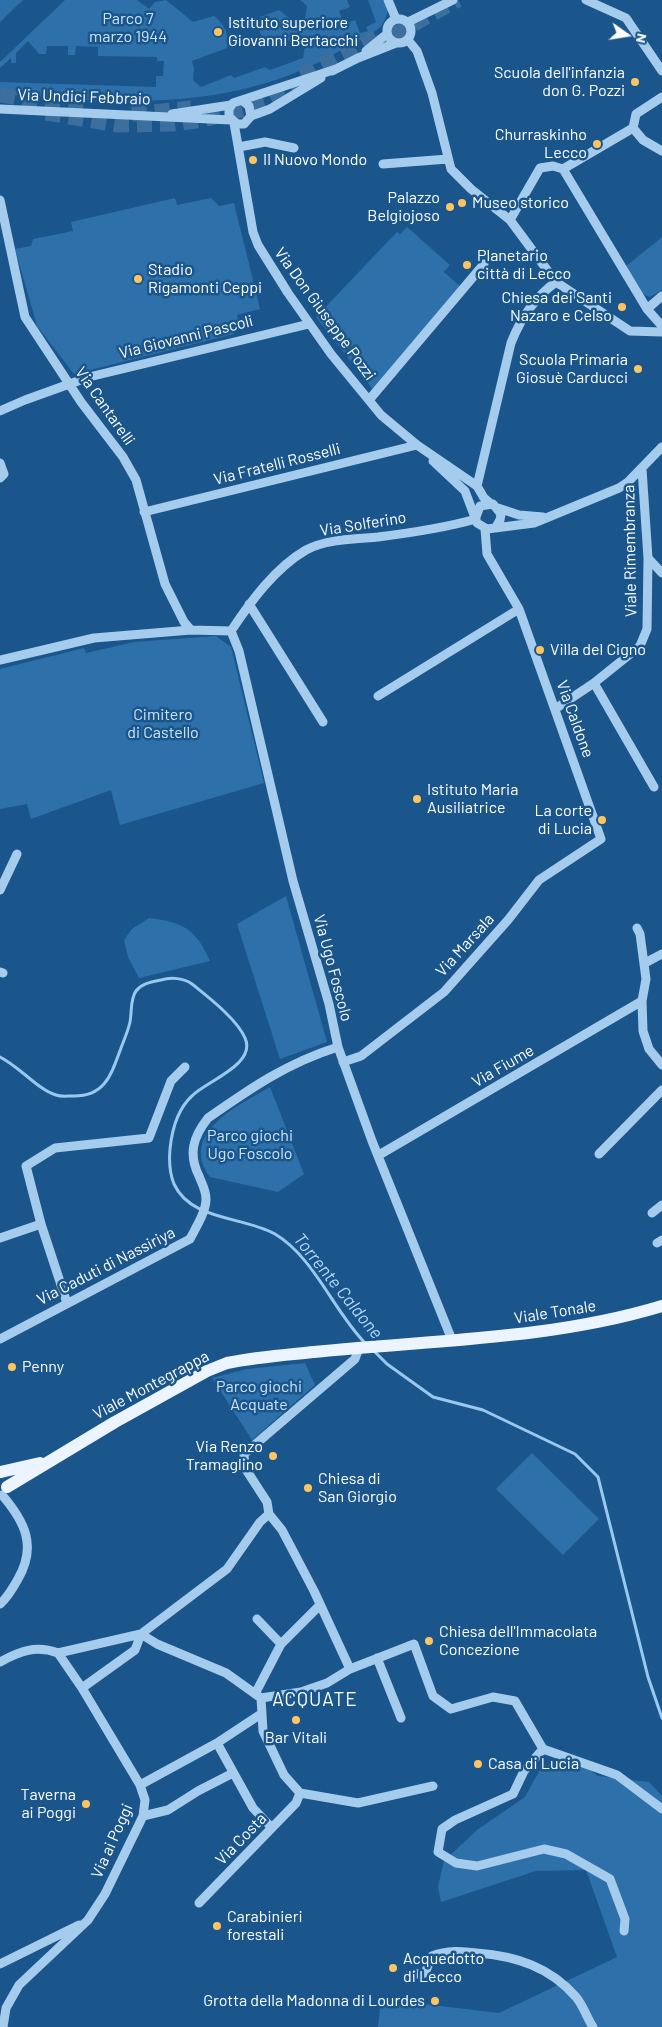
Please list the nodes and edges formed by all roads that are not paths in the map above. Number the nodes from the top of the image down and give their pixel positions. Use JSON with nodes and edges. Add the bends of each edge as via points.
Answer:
{"nodes":[{"id":1,"x":388,"y":0,"type":"edge"},
{"id":2,"x":452,"y":0,"type":"edge"},
{"id":3,"x":586,"y":0,"type":"edge"},
{"id":4,"x":396,"y":19,"type":"junction"},
{"id":5,"x":409,"y":31,"type":"junction"},
{"id":6,"x":387,"y":34,"type":"junction"},
{"id":7,"x":396,"y":43,"type":"junction"},
{"id":8,"x":358,"y":58,"type":"junction"},
{"id":9,"x":336,"y":69,"type":"junction"},
{"id":10,"x":662,"y":71,"type":"edge"},
{"id":11,"x":662,"y":97,"type":"edge"},
{"id":12,"x":243,"y":102,"type":"junction"},
{"id":13,"x":231,"y":105,"type":"junction"},
{"id":14,"x":0,"y":109,"type":"edge"},
{"id":15,"x":167,"y":116,"type":"junction"},
{"id":16,"x":251,"y":116,"type":"junction"},
{"id":17,"x":232,"y":121,"type":"junction"},
{"id":18,"x":244,"y":124,"type":"junction"},
{"id":19,"x":633,"y":128,"type":"junction"},
{"id":20,"x":240,"y":147,"type":"junction"},
{"id":21,"x":294,"y":148,"type":"dead end"},
{"id":22,"x":662,"y":151,"type":"edge"},
{"id":23,"x":448,"y":159,"type":"junction"},
{"id":24,"x":383,"y":164,"type":"dead end"},
{"id":25,"x":563,"y":169,"type":"junction"},
{"id":26,"x":0,"y":200,"type":"edge"},
{"id":27,"x":510,"y":220,"type":"junction"},
{"id":28,"x":484,"y":264,"type":"dead end"},
{"id":29,"x":556,"y":282,"type":"junction"},
{"id":30,"x":662,"y":296,"type":"edge"},
{"id":31,"x":647,"y":309,"type":"junction"},
{"id":32,"x":310,"y":324,"type":"junction"},
{"id":33,"x":662,"y":326,"type":"edge"},
{"id":34,"x":662,"y":332,"type":"edge"},
{"id":35,"x":72,"y":385,"type":"junction"},
{"id":36,"x":369,"y":400,"type":"junction"},
{"id":37,"x":0,"y":411,"type":"edge"},
{"id":38,"x":419,"y":447,"type":"junction"},
{"id":39,"x":662,"y":447,"type":"edge"},
{"id":40,"x":0,"y":463,"type":"edge"},
{"id":41,"x":642,"y":469,"type":"junction"},
{"id":42,"x":0,"y":478,"type":"edge"},
{"id":43,"x":477,"y":486,"type":"junction"},
{"id":44,"x":494,"y":506,"type":"junction"},
{"id":45,"x":144,"y":512,"type":"junction"},
{"id":46,"x":548,"y":516,"type":"junction"},
{"id":47,"x":476,"y":518,"type":"junction"},
{"id":48,"x":496,"y":527,"type":"junction"},
{"id":49,"x":485,"y":528,"type":"junction"},
{"id":50,"x":648,"y":558,"type":"junction"},
{"id":51,"x":662,"y":573,"type":"edge"},
{"id":52,"x":249,"y":604,"type":"junction"},
{"id":53,"x":519,"y":609,"type":"junction"},
{"id":54,"x":191,"y":630,"type":"junction"},
{"id":55,"x":231,"y":631,"type":"junction"},
{"id":56,"x":0,"y":660,"type":"edge"},
{"id":57,"x":594,"y":682,"type":"junction"},
{"id":58,"x":378,"y":696,"type":"dead end"},
{"id":59,"x":555,"y":709,"type":"junction"},
{"id":60,"x":323,"y":722,"type":"dead end"},
{"id":61,"x":654,"y":787,"type":"dead end"},
{"id":62,"x":601,"y":839,"type":"joint"},
{"id":63,"x":17,"y":854,"type":"dead end"},
{"id":64,"x":0,"y":890,"type":"edge"},
{"id":65,"x":636,"y":928,"type":"dead end"},
{"id":66,"x":662,"y":954,"type":"edge"},
{"id":67,"x":645,"y":963,"type":"junction"},
{"id":68,"x":642,"y":1001,"type":"junction"},
{"id":69,"x":338,"y":1047,"type":"junction"},
{"id":70,"x":343,"y":1062,"type":"junction"},
{"id":71,"x":662,"y":1065,"type":"edge"},
{"id":72,"x":185,"y":1067,"type":"dead end"},
{"id":73,"x":662,"y":1090,"type":"edge"},
{"id":74,"x":599,"y":1154,"type":"dead end"},
{"id":75,"x":379,"y":1155,"type":"junction"},
{"id":76,"x":662,"y":1205,"type":"edge"},
{"id":77,"x":652,"y":1213,"type":"dead end"},
{"id":78,"x":42,"y":1224,"type":"junction"},
{"id":79,"x":0,"y":1238,"type":"edge"},
{"id":80,"x":66,"y":1303,"type":"junction"},
{"id":81,"x":662,"y":1306,"type":"edge"},
{"id":82,"x":0,"y":1339,"type":"edge"},
{"id":83,"x":452,"y":1340,"type":"junction"},
{"id":84,"x":360,"y":1348,"type":"junction"},
{"id":85,"x":52,"y":1459,"type":"junction"},
{"id":86,"x":0,"y":1472,"type":"edge"},
{"id":87,"x":3,"y":1493,"type":"edge"},
{"id":88,"x":269,"y":1514,"type":"junction"},
{"id":89,"x":0,"y":1604,"type":"edge"},
{"id":90,"x":319,"y":1606,"type":"junction"},
{"id":91,"x":258,"y":1619,"type":"dead end"},
{"id":92,"x":141,"y":1634,"type":"junction"},
{"id":93,"x":281,"y":1644,"type":"junction"},
{"id":94,"x":58,"y":1653,"type":"junction"},
{"id":95,"x":376,"y":1658,"type":"junction"},
{"id":96,"x":0,"y":1662,"type":"edge"},
{"id":97,"x":350,"y":1669,"type":"junction"},
{"id":98,"x":82,"y":1688,"type":"junction"},
{"id":99,"x":258,"y":1696,"type":"junction"},
{"id":100,"x":262,"y":1714,"type":"junction"},
{"id":101,"x":401,"y":1718,"type":"dead end"},
{"id":102,"x":217,"y":1743,"type":"junction"},
{"id":103,"x":544,"y":1749,"type":"junction"},
{"id":104,"x":233,"y":1773,"type":"junction"},
{"id":105,"x":140,"y":1785,"type":"junction"},
{"id":106,"x":433,"y":1786,"type":"dead end"},
{"id":107,"x":300,"y":1793,"type":"junction"},
{"id":108,"x":662,"y":1809,"type":"edge"},
{"id":109,"x":143,"y":1816,"type":"junction"},
{"id":110,"x":272,"y":1828,"type":"junction"},
{"id":111,"x":199,"y":1903,"type":"dead end"},
{"id":112,"x":88,"y":1920,"type":"junction"},
{"id":113,"x":624,"y":1931,"type":"dead end"},
{"id":114,"x":0,"y":1964,"type":"edge"},
{"id":115,"x":409,"y":1975,"type":"dead end"},
{"id":116,"x":2,"y":2027,"type":"edge"},
{"id":117,"x":593,"y":2027,"type":"edge"}],
"edges":[{"from":1,"to":4,"type":"street"},
{"from":2,"to":5,"type":"street"},
{"from":3,"to":10,"type":"street","via":[[626,18]]},
{"from":4,"to":5,"type":"street"},
{"from":4,"to":6,"type":"street","via":[[388,26]]},
{"from":5,"to":7,"type":"street","via":[[402,43]]},
{"from":5,"to":23,"type":"street","via":[[432,93]]},
{"from":6,"to":7,"type":"street"},
{"from":6,"to":8,"type":"street","name":"Via Undici Febbraio"},
{"from":7,"to":8,"type":"street","name":"Via Undici Febbraio"},
{"from":8,"to":9,"type":"street","name":"Via Undici Febbraio"},
{"from":9,"to":12,"type":"street","name":"Via Undici Febbraio"},
{"from":9,"to":16,"type":"street","name":"Via Undici Febbraio","via":[[270,109]]},
{"from":11,"to":19,"type":"street","via":[[636,114]]},
{"from":12,"to":13,"type":"street","name":"Via Undici Febbraio"},
{"from":12,"to":16,"type":"street","via":[[249,106]]},
{"from":13,"to":15,"type":"street","name":"Via Undici Febbraio"},
{"from":13,"to":17,"type":"street","via":[[228,113]]},
{"from":14,"to":15,"type":"street","name":"Via Undici Febbraio"},
{"from":15,"to":17,"type":"street","name":"Via Undici Febbraio"},
{"from":16,"to":18,"type":"street","name":"Via Undici Febbraio"},
{"from":17,"to":18,"type":"street","name":"Via Undici Febbraio"},
{"from":17,"to":20,"type":"street","name":"Via Don Giuseppe Pozzi"},
{"from":18,"to":20,"type":"street","name":"Via Don Giuseppe Pozzi"},
{"from":19,"to":22,"type":"street","via":[[643,140]]},
{"from":19,"to":25,"type":"street"},
{"from":20,"to":21,"type":"street","via":[[265,142]]},
{"from":20,"to":32,"type":"street","name":"Via Don Giuseppe Pozzi","via":[[255,238]]},
{"from":23,"to":24,"type":"street"},
{"from":23,"to":27,"type":"street","via":[[451,169],[471,189]]},
{"from":25,"to":27,"type":"street","via":[[553,166],[540,168]]},
{"from":25,"to":31,"type":"street"},
{"from":26,"to":35,"type":"street","name":"Via Cantarelli","via":[[26,317]]},
{"from":27,"to":29,"type":"street"},
{"from":28,"to":36,"type":"street"},
{"from":29,"to":34,"type":"street","via":[[630,331]]},
{"from":29,"to":43,"type":"street","via":[[519,322],[511,342]]},
{"from":30,"to":31,"type":"street"},
{"from":31,"to":33,"type":"street"},
{"from":32,"to":35,"type":"street","name":"Via Giovanni Pascoli","via":[[149,361],[89,377]]},
{"from":32,"to":36,"type":"street","name":"Via Don Giuseppe Pozzi"},
{"from":35,"to":37,"type":"street","name":"Via Giovanni Pascoli"},
{"from":35,"to":45,"type":"street","name":"Via Cantarelli","via":[[81,402],[124,458],[136,480]]},
{"from":36,"to":38,"type":"street","name":"Via Don Giuseppe Pozzi"},
{"from":38,"to":43,"type":"street","name":"Via Don Giuseppe Pozzi"},
{"from":38,"to":45,"type":"street","name":"Via Fratelli Rosselli"},
{"from":38,"to":47,"type":"street","name":"Via Don Giuseppe Pozzi","via":[[465,491]]},
{"from":39,"to":41,"type":"street"},
{"from":40,"to":42,"type":"street","via":[[4,474]]},
{"from":41,"to":46,"type":"street","via":[[619,488]]},
{"from":41,"to":50,"type":"street","name":"Viale Rimembranza"},
{"from":43,"to":44,"type":"street","name":"Via Don Giuseppe Pozzi"},
{"from":44,"to":46,"type":"street","via":[[519,515]]},
{"from":44,"to":47,"type":"street","via":[[480,506]]},
{"from":44,"to":48,"type":"street","via":[[501,518]]},
{"from":45,"to":54,"type":"street","name":"Via Cantarelli","via":[[166,584]]},
{"from":46,"to":48,"type":"street","via":[[534,523]]},
{"from":47,"to":49,"type":"street","name":"Via Don Giuseppe Pozzi"},
{"from":47,"to":52,"type":"street","name":"Via Solferino","via":[[406,533],[328,542],[308,549],[286,565]]},
{"from":48,"to":49,"type":"street"},
{"from":49,"to":53,"type":"street","name":"Via Caldone","via":[[487,554]]},
{"from":50,"to":51,"type":"street"},
{"from":50,"to":57,"type":"street","name":"Viale Rimembranza","via":[[647,630],[640,646]]},
{"from":52,"to":55,"type":"street","name":"Via Solferino"},
{"from":52,"to":60,"type":"street"},
{"from":53,"to":58,"type":"street"},
{"from":53,"to":59,"type":"street","name":"Via Caldone"},
{"from":54,"to":55,"type":"street"},
{"from":54,"to":56,"type":"street","via":[[94,638]]},
{"from":55,"to":69,"type":"street","name":"Via Ugo Foscolo","via":[[239,651],[293,881],[329,1004]]},
{"from":57,"to":59,"type":"street","name":"Viale Rimembranza"},
{"from":57,"to":61,"type":"street"},
{"from":59,"to":62,"type":"street","name":"Via Caldone"},
{"from":62,"to":70,"type":"street","name":"Via Marsala","via":[[538,880],[508,920],[444,992],[360,1056]]},
{"from":63,"to":64,"type":"street"},
{"from":65,"to":67,"type":"street"},
{"from":66,"to":67,"type":"street"},
{"from":67,"to":68,"type":"street"},
{"from":68,"to":71,"type":"street","via":[[643,1031],[649,1049]]},
{"from":68,"to":75,"type":"street","name":"Via Fiume"},
{"from":69,"to":70,"type":"street","name":"Via Ugo Foscolo"},
{"from":69,"to":80,"type":"street","name":"Via Caduti di Nassiriya","via":[[282,1068],[208,1118],[199,1129],[192,1159],[205,1187],[206,1200],[190,1239]]},
{"from":70,"to":75,"type":"street","name":"Via Ugo Foscolo"},
{"from":72,"to":78,"type":"street","via":[[171,1081],[149,1138],[55,1148],[26,1166]]},
{"from":73,"to":74,"type":"street"},
{"from":75,"to":83,"type":"street","name":"Via Ugo Foscolo"},
{"from":76,"to":77,"type":"street"},
{"from":78,"to":79,"type":"street"},
{"from":78,"to":80,"type":"street"},
{"from":80,"to":82,"type":"street","name":"Via Caduti di Nassiriya"},
{"from":81,"to":83,"type":"main road","name":"Viale Tonale","via":[[548,1331]]},
{"from":83,"to":84,"type":"main road","name":"Viale Montegrappa"},
{"from":84,"to":85,"type":"main road","name":"Viale Montegrappa","via":[[228,1363],[207,1371]]},
{"from":84,"to":88,"type":"street","via":[[355,1359],[244,1454],[245,1468],[267,1502]]},
{"from":85,"to":86,"type":"main road","name":"Viale Montegrappa"},
{"from":85,"to":87,"type":"main road","name":"Viale Montegrappa"},
{"from":86,"to":87,"type":"main road","via":[[5,1476]]},
{"from":87,"to":89,"type":"street","via":[[16,1512],[29,1550],[22,1572]]},
{"from":88,"to":90,"type":"street","via":[[282,1530]]},
{"from":88,"to":92,"type":"street","via":[[227,1568]]},
{"from":90,"to":93,"type":"street"},
{"from":90,"to":97,"type":"street"},
{"from":91,"to":93,"type":"street"},
{"from":92,"to":94,"type":"street"},
{"from":92,"to":98,"type":"street","via":[[135,1650]]},
{"from":92,"to":99,"type":"street","via":[[165,1648],[226,1673]]},
{"from":93,"to":99,"type":"street"},
{"from":94,"to":96,"type":"street","via":[[45,1648],[21,1650]]},
{"from":94,"to":98,"type":"street","name":"Via ai Poggi"},
{"from":95,"to":97,"type":"street"},
{"from":95,"to":101,"type":"street"},
{"from":95,"to":103,"type":"street","via":[[414,1644],[433,1696],[451,1709],[493,1696],[515,1701]]},
{"from":97,"to":99,"type":"street","via":[[327,1683],[301,1692]]},
{"from":98,"to":105,"type":"street","name":"Via ai Poggi"},
{"from":99,"to":100,"type":"street"},
{"from":100,"to":102,"type":"street"},
{"from":100,"to":107,"type":"street","via":[[263,1731],[284,1775]]},
{"from":102,"to":104,"type":"street"},
{"from":102,"to":105,"type":"street"},
{"from":103,"to":108,"type":"street","via":[[617,1775]]},
{"from":103,"to":113,"type":"street","via":[[524,1771],[513,1794],[442,1829],[438,1852],[456,1863],[477,1866],[544,1849],[566,1854],[610,1879],[625,1918]]},
{"from":104,"to":109,"type":"street","via":[[168,1810]]},
{"from":104,"to":110,"type":"street","via":[[253,1808]]},
{"from":105,"to":109,"type":"street","name":"Via ai Poggi","via":[[145,1800]]},
{"from":106,"to":107,"type":"street","via":[[358,1803]]},
{"from":107,"to":110,"type":"street","name":"Via Costa","via":[[296,1804]]},
{"from":109,"to":112,"type":"street","name":"Via ai Poggi","via":[[105,1894]]},
{"from":110,"to":111,"type":"street","name":"Via Costa"},
{"from":112,"to":114,"type":"street"},
{"from":112,"to":116,"type":"street","name":"Via ai Poggi","via":[[19,1985],[6,2008]]},
{"from":115,"to":117,"type":"street","via":[[425,1973],[432,1956],[445,1951],[516,1958],[564,1984],[578,1999]]}]}
